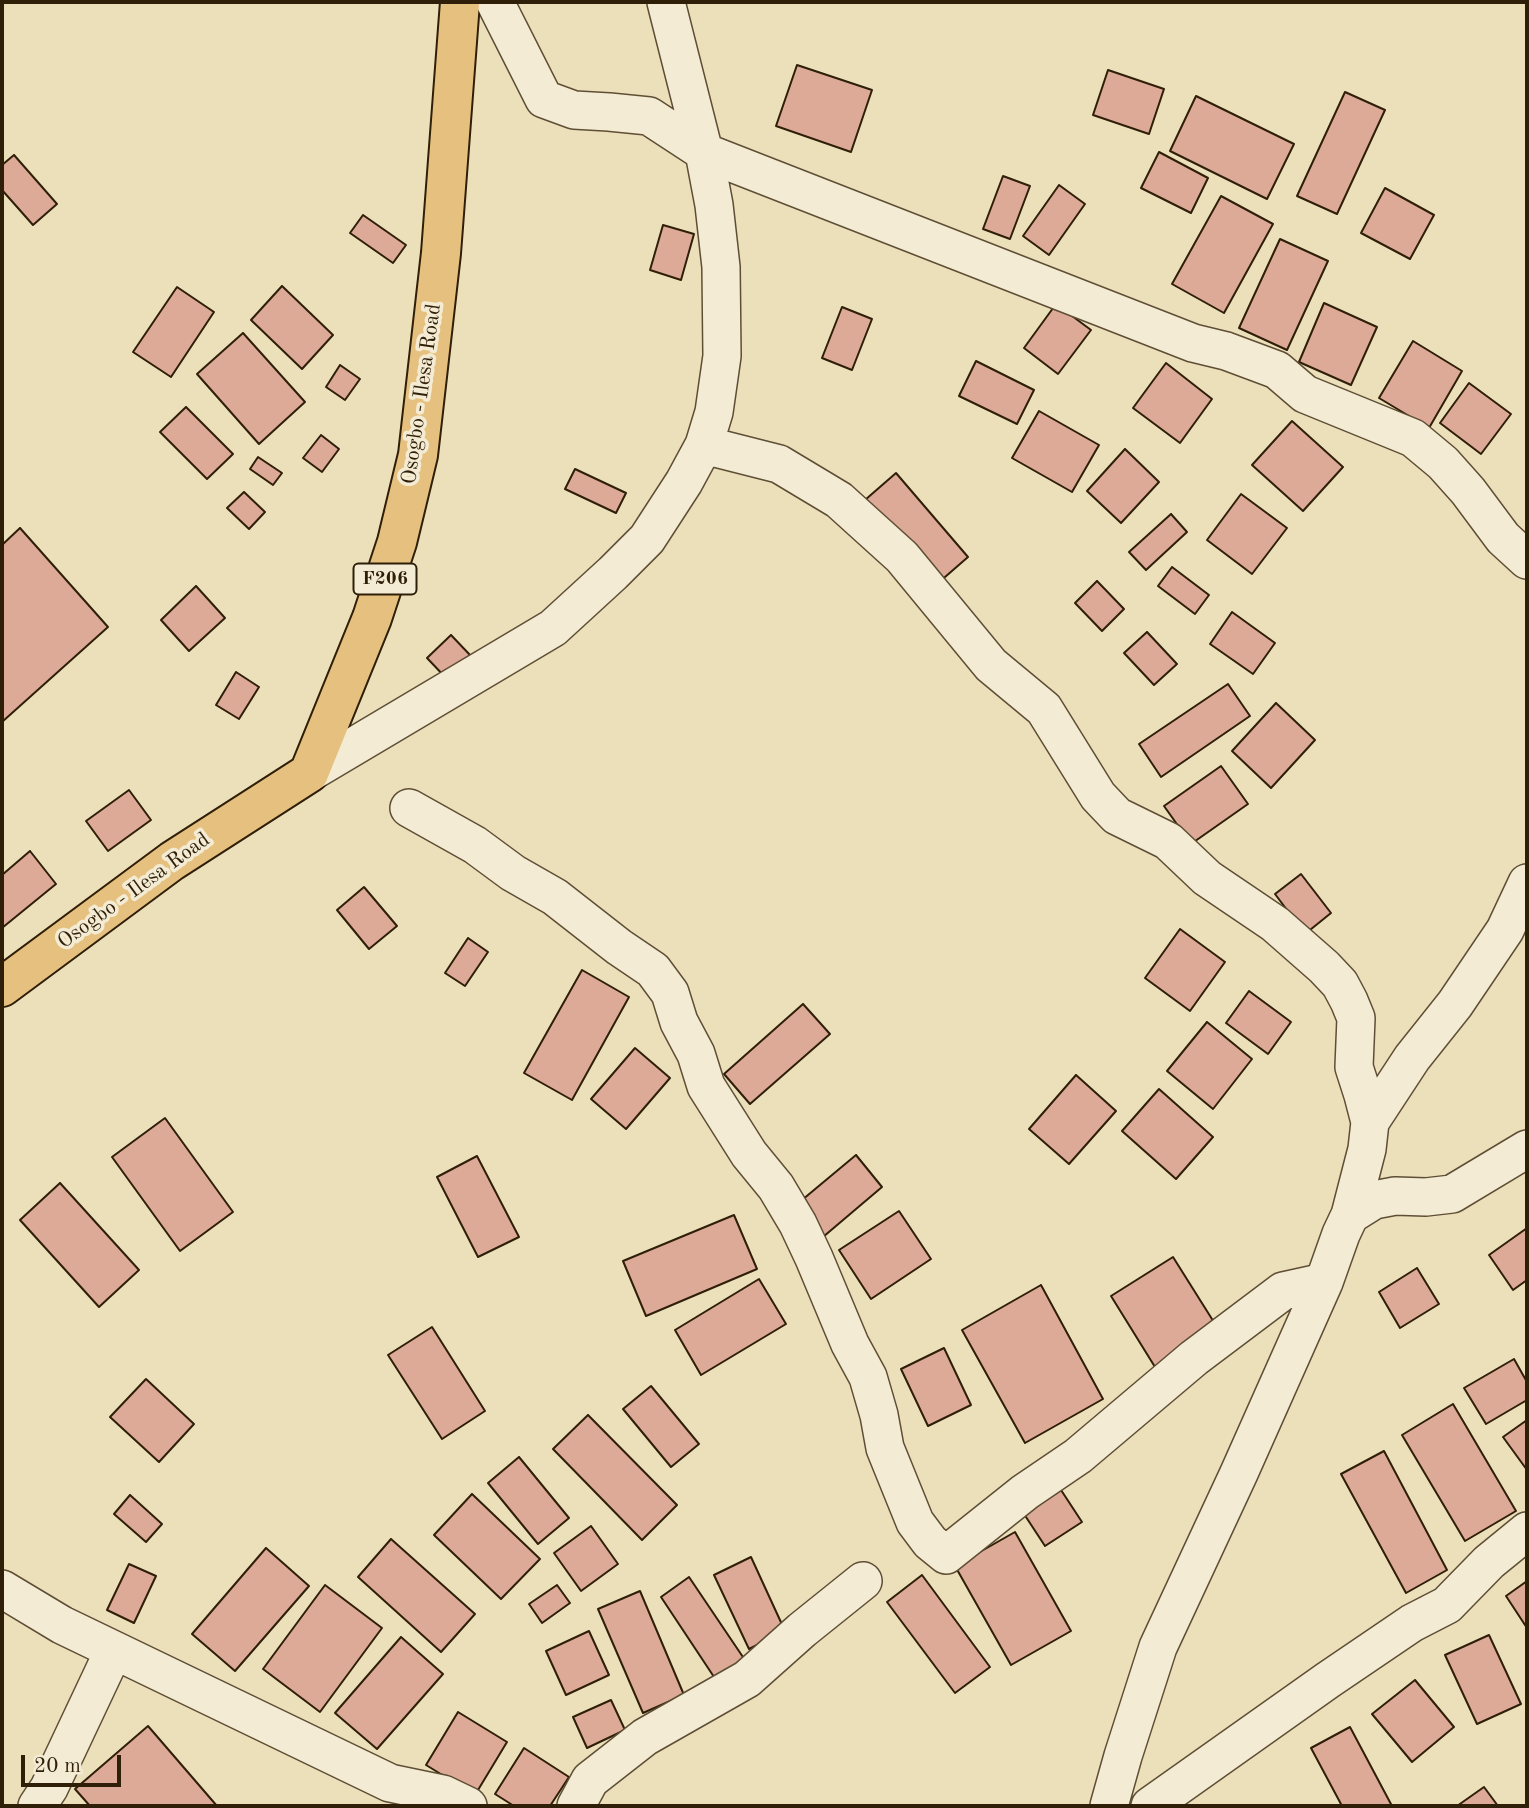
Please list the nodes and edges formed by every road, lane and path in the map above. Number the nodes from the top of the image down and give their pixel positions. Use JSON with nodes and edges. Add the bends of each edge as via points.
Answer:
{"nodes":[{"id":1,"x":460,"y":2,"type":"edge"},
{"id":2,"x":495,"y":2,"type":"edge"},
{"id":3,"x":666,"y":2,"type":"edge"},
{"id":4,"x":704,"y":152,"type":"junction"},
{"id":5,"x":704,"y":445,"type":"junction"},
{"id":6,"x":1527,"y":560,"type":"edge"},
{"id":7,"x":309,"y":774,"type":"junction"},
{"id":8,"x":408,"y":808,"type":"dead end"},
{"id":9,"x":1527,"y":883,"type":"edge"},
{"id":10,"x":2,"y":987,"type":"edge"},
{"id":11,"x":1370,"y":1122,"type":"junction"},
{"id":12,"x":1527,"y":1149,"type":"edge"},
{"id":13,"x":1350,"y":1215,"type":"junction"},
{"id":14,"x":1324,"y":1282,"type":"junction"},
{"id":15,"x":1527,"y":1531,"type":"edge"},
{"id":16,"x":863,"y":1581,"type":"dead end"},
{"id":17,"x":2,"y":1590,"type":"edge"},
{"id":18,"x":114,"y":1650,"type":"junction"},
{"id":19,"x":396,"y":1794,"type":"edge"},
{"id":20,"x":51,"y":1800,"type":"edge"},
{"id":21,"x":468,"y":1806,"type":"edge"},
{"id":22,"x":576,"y":1806,"type":"edge"},
{"id":23,"x":1109,"y":1806,"type":"edge"},
{"id":24,"x":1150,"y":1806,"type":"edge"}],
"edges":[{"from":1,"to":7,"type":"main road","name":"Osogbo - Ilesa Road","number":"F206","via":[[441,253],[418,455],[372,618]]},
{"from":2,"to":4,"type":"street","via":[[544,99],[574,110],[649,116]]},
{"from":3,"to":4,"type":"street"},
{"from":4,"to":5,"type":"street","via":[[721,267],[722,356]]},
{"from":4,"to":6,"type":"street","via":[[1193,344],[1277,370],[1305,394],[1413,438],[1468,491],[1503,538]]},
{"from":5,"to":7,"type":"street","via":[[647,539],[553,628]]},
{"from":5,"to":11,"type":"street","via":[[779,464],[839,500],[902,557],[991,664],[1044,709],[1098,796],[1117,816],[1168,841],[1207,878],[1275,924],[1324,967],[1340,984],[1356,1018],[1354,1067]]},
{"from":7,"to":10,"type":"main road","name":"Osogbo - Ilesa Road","via":[[172,861]]},
{"from":8,"to":14,"type":"street","via":[[555,897],[653,970],[670,993],[706,1086],[776,1187],[814,1258],[868,1377],[885,1448],[915,1522],[946,1555],[1283,1291]]},
{"from":9,"to":11,"type":"street","via":[[1505,930]]},
{"from":11,"to":13,"type":"street"},
{"from":12,"to":13,"type":"street","via":[[1451,1194],[1374,1200]]},
{"from":13,"to":14,"type":"street"},
{"from":14,"to":23,"type":"street","via":[[1158,1647]]},
{"from":15,"to":24,"type":"street","via":[[1447,1605],[1412,1623]]},
{"from":16,"to":22,"type":"street","via":[[747,1679],[645,1737],[590,1780]]},
{"from":17,"to":18,"type":"street"},
{"from":18,"to":19,"type":"street"},
{"from":18,"to":20,"type":"street"},
{"from":19,"to":21,"type":"street","via":[[443,1794]]}]}
